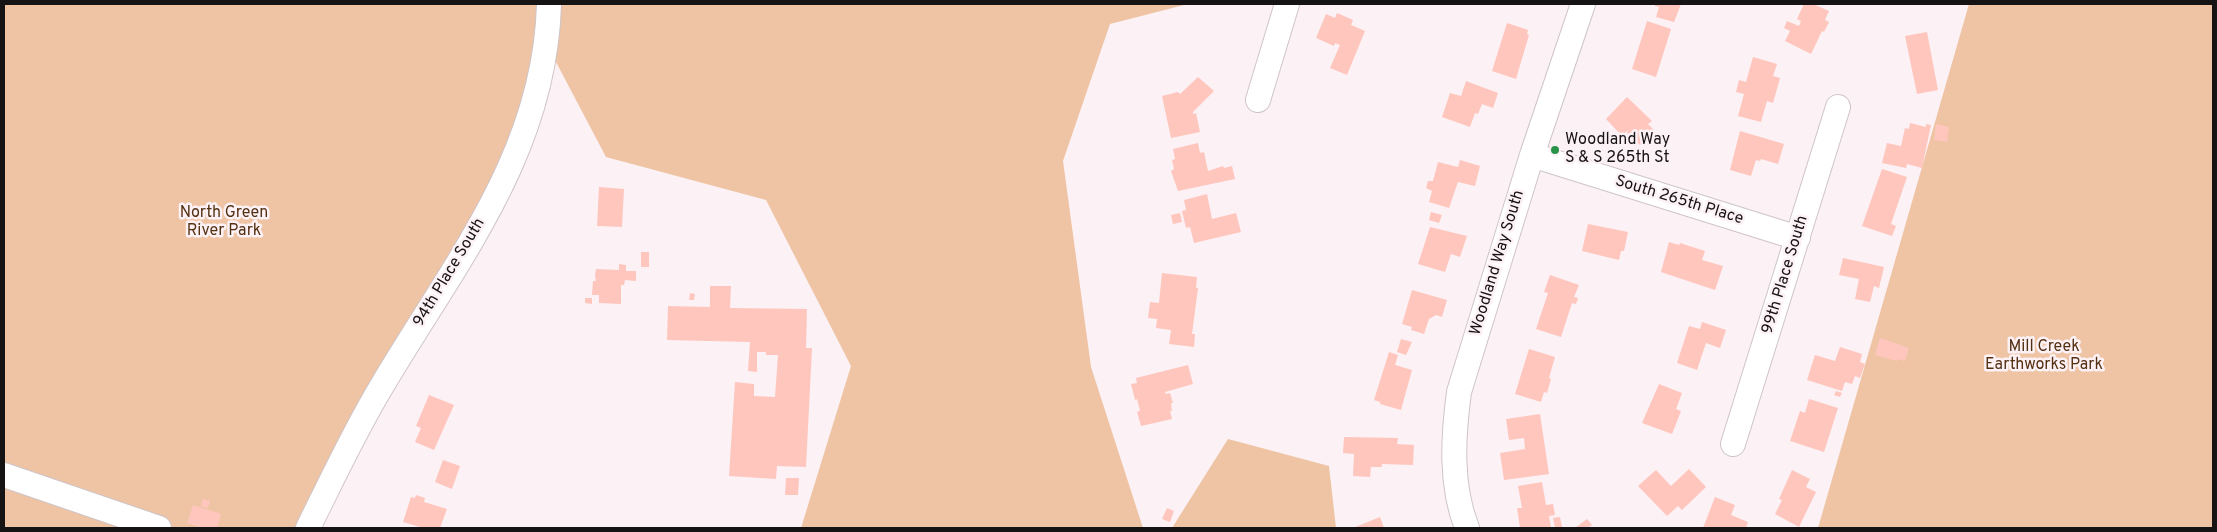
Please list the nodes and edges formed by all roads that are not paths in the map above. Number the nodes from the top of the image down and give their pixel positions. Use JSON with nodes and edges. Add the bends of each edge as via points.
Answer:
{"nodes":[{"id":1,"x":549,"y":4,"type":"edge"},
{"id":2,"x":1287,"y":4,"type":"edge"},
{"id":3,"x":1583,"y":4,"type":"edge"},
{"id":4,"x":1258,"y":100,"type":"dead end"},
{"id":5,"x":1838,"y":107,"type":"dead end"},
{"id":6,"x":1532,"y":155,"type":"junction"},
{"id":7,"x":1798,"y":238,"type":"junction"},
{"id":8,"x":1733,"y":444,"type":"dead end"},
{"id":9,"x":4,"y":475,"type":"edge"},
{"id":10,"x":159,"y":528,"type":"edge"},
{"id":11,"x":308,"y":528,"type":"edge"},
{"id":12,"x":1467,"y":528,"type":"edge"}],
"edges":[{"from":1,"to":11,"type":"street","name":"94th Place South","via":[[547,45],[540,84],[524,138],[488,210],[382,386]]},
{"from":2,"to":4,"type":"street"},
{"from":3,"to":6,"type":"street","name":"Woodland Way South"},
{"from":5,"to":7,"type":"street","name":"99th Place South"},
{"from":6,"to":7,"type":"street","name":"South 265th Place"},
{"from":6,"to":12,"type":"street","name":"Woodland Way South","via":[[1460,392],[1454,430],[1454,458]]},
{"from":7,"to":8,"type":"street","name":"99th Place South"},
{"from":9,"to":10,"type":"street"}]}
